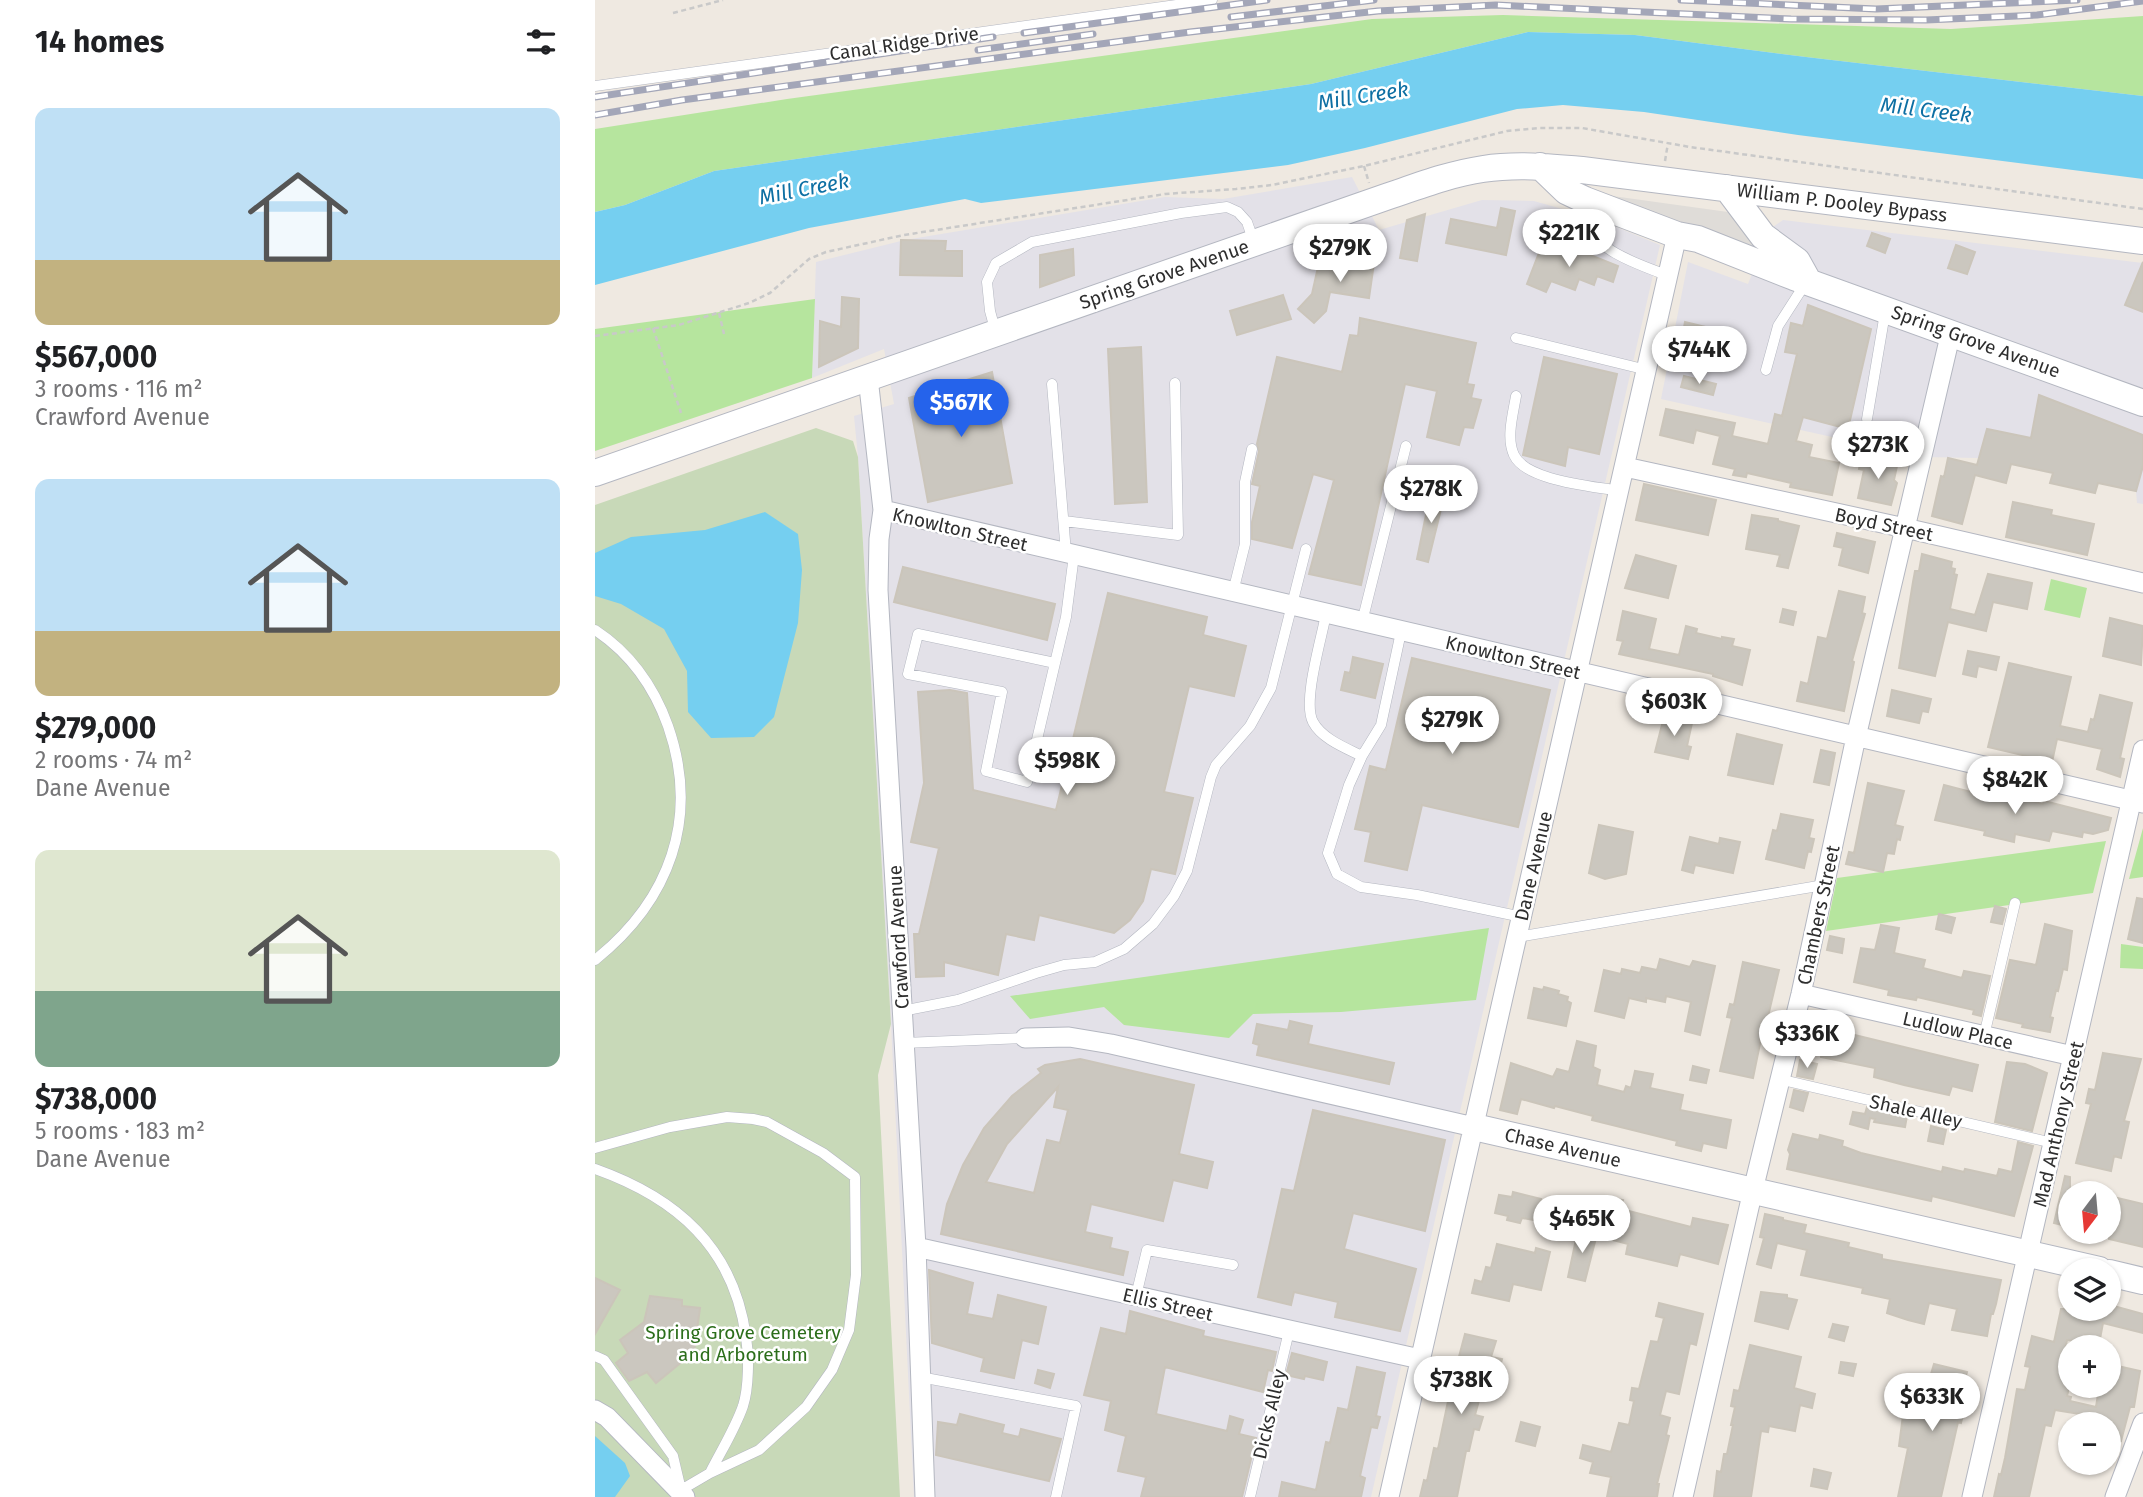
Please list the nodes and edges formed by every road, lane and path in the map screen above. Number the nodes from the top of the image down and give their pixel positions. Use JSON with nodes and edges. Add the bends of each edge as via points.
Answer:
{"nodes":[{"id":1,"x":723,"y":0,"type":"edge"},
{"id":2,"x":1212,"y":0,"type":"edge"},
{"id":3,"x":673,"y":13,"type":"dead end"},
{"id":4,"x":595,"y":86,"type":"edge"},
{"id":5,"x":1540,"y":166,"type":"junction"},
{"id":6,"x":1727,"y":188,"type":"junction"},
{"id":7,"x":1599,"y":205,"type":"junction"},
{"id":8,"x":1677,"y":235,"type":"junction"},
{"id":9,"x":2143,"y":241,"type":"edge"},
{"id":10,"x":1254,"y":243,"type":"junction"},
{"id":11,"x":1668,"y":276,"type":"junction"},
{"id":12,"x":1808,"y":281,"type":"junction"},
{"id":13,"x":1885,"y":309,"type":"junction"},
{"id":14,"x":653,"y":328,"type":"junction"},
{"id":15,"x":1951,"y":332,"type":"junction"},
{"id":16,"x":996,"y":333,"type":"junction"},
{"id":17,"x":724,"y":334,"type":"dead end"},
{"id":18,"x":595,"y":336,"type":"edge"},
{"id":19,"x":1516,"y":338,"type":"dead end"},
{"id":20,"x":1647,"y":370,"type":"junction"},
{"id":21,"x":1766,"y":370,"type":"dead end"},
{"id":22,"x":868,"y":379,"type":"junction"},
{"id":23,"x":1175,"y":383,"type":"dead end"},
{"id":24,"x":1052,"y":384,"type":"dead end"},
{"id":25,"x":1516,"y":396,"type":"dead end"},
{"id":26,"x":2143,"y":403,"type":"edge"},
{"id":27,"x":681,"y":413,"type":"dead end"},
{"id":28,"x":1867,"y":419,"type":"dead end"},
{"id":29,"x":1406,"y":446,"type":"dead end"},
{"id":30,"x":1252,"y":449,"type":"dead end"},
{"id":31,"x":1625,"y":467,"type":"junction"},
{"id":32,"x":595,"y":473,"type":"edge"},
{"id":33,"x":1619,"y":491,"type":"junction"},
{"id":34,"x":883,"y":510,"type":"junction"},
{"id":35,"x":1064,"y":521,"type":"junction"},
{"id":36,"x":1905,"y":528,"type":"junction"},
{"id":37,"x":1306,"y":549,"type":"dead end"},
{"id":38,"x":1070,"y":554,"type":"junction"},
{"id":39,"x":2143,"y":583,"type":"edge"},
{"id":40,"x":1233,"y":592,"type":"junction"},
{"id":41,"x":1292,"y":606,"type":"junction"},
{"id":42,"x":1327,"y":614,"type":"junction"},
{"id":43,"x":1362,"y":622,"type":"junction"},
{"id":44,"x":595,"y":630,"type":"edge"},
{"id":45,"x":1401,"y":632,"type":"junction"},
{"id":46,"x":1055,"y":663,"type":"junction"},
{"id":47,"x":1577,"y":672,"type":"junction"},
{"id":48,"x":1856,"y":737,"type":"junction"},
{"id":49,"x":2143,"y":750,"type":"edge"},
{"id":50,"x":1362,"y":756,"type":"junction"},
{"id":51,"x":2137,"y":801,"type":"edge"},
{"id":52,"x":1824,"y":885,"type":"junction"},
{"id":53,"x":2015,"y":903,"type":"dead end"},
{"id":54,"x":1522,"y":917,"type":"junction"},
{"id":55,"x":1517,"y":937,"type":"junction"},
{"id":56,"x":595,"y":960,"type":"edge"},
{"id":57,"x":1801,"y":994,"type":"junction"},
{"id":58,"x":902,"y":1011,"type":"junction"},
{"id":59,"x":1984,"y":1036,"type":"junction"},
{"id":60,"x":1025,"y":1038,"type":"joint"},
{"id":61,"x":904,"y":1043,"type":"junction"},
{"id":62,"x":2073,"y":1056,"type":"junction"},
{"id":63,"x":1779,"y":1079,"type":"junction"},
{"id":64,"x":1474,"y":1127,"type":"junction"},
{"id":65,"x":2053,"y":1143,"type":"junction"},
{"id":66,"x":595,"y":1147,"type":"edge"},
{"id":67,"x":595,"y":1169,"type":"edge"},
{"id":68,"x":1753,"y":1190,"type":"junction"},
{"id":69,"x":916,"y":1247,"type":"junction"},
{"id":70,"x":2028,"y":1254,"type":"junction"},
{"id":71,"x":2058,"y":1261,"type":"edge"},
{"id":72,"x":1233,"y":1265,"type":"dead end"},
{"id":73,"x":2121,"y":1276,"type":"edge"},
{"id":74,"x":2143,"y":1281,"type":"edge"},
{"id":75,"x":1136,"y":1297,"type":"junction"},
{"id":76,"x":1289,"y":1331,"type":"junction"},
{"id":77,"x":595,"y":1356,"type":"edge"},
{"id":78,"x":1420,"y":1359,"type":"junction"},
{"id":79,"x":921,"y":1377,"type":"junction"},
{"id":80,"x":595,"y":1410,"type":"edge"},
{"id":81,"x":2143,"y":1423,"type":"edge"},
{"id":82,"x":710,"y":1473,"type":"junction"},
{"id":83,"x":683,"y":1494,"type":"edge"},
{"id":84,"x":925,"y":1497,"type":"edge"},
{"id":85,"x":1056,"y":1497,"type":"edge"},
{"id":86,"x":1249,"y":1497,"type":"edge"},
{"id":87,"x":1389,"y":1497,"type":"edge"},
{"id":88,"x":1683,"y":1497,"type":"edge"},
{"id":89,"x":1972,"y":1497,"type":"edge"},
{"id":90,"x":2115,"y":1497,"type":"edge"}],
"edges":[{"from":1,"to":3,"type":"path"},
{"from":2,"to":4,"type":"lane","name":"Canal Ridge Drive"},
{"from":5,"to":6,"type":"main road","name":"William P. Dooley Bypass"},
{"from":5,"to":7,"type":"main road","name":"Spring Grove Avenue","via":[[1566,191]]},
{"from":5,"to":10,"type":"main road","name":"Spring Grove Avenue","via":[[1484,169],[1443,178]]},
{"from":6,"to":9,"type":"main road","name":"William P. Dooley Bypass"},
{"from":6,"to":12,"type":"main road","via":[[1763,236],[1797,261]]},
{"from":7,"to":8,"type":"main road","name":"Spring Grove Avenue"},
{"from":7,"to":11,"type":"lane","via":[[1591,227],[1597,241]]},
{"from":8,"to":11,"type":"street","name":"Dane Avenue"},
{"from":8,"to":12,"type":"main road","name":"Spring Grove Avenue"},
{"from":10,"to":16,"type":"main road","name":"Spring Grove Avenue"},
{"from":10,"to":16,"type":"lane","via":[[1247,222],[1227,207],[1032,242],[996,263],[988,282]]},
{"from":11,"to":20,"type":"street","name":"Dane Avenue"},
{"from":12,"to":13,"type":"main road","name":"Spring Grove Avenue"},
{"from":12,"to":21,"type":"lane","via":[[1779,326]]},
{"from":13,"to":15,"type":"main road","name":"Spring Grove Avenue"},
{"from":13,"to":28,"type":"lane"},
{"from":14,"to":17,"type":"path","via":[[719,313]]},
{"from":14,"to":18,"type":"path"},
{"from":14,"to":27,"type":"path"},
{"from":15,"to":26,"type":"main road","name":"Spring Grove Avenue"},
{"from":15,"to":36,"type":"street","name":"Chambers Street"},
{"from":16,"to":22,"type":"main road","name":"Spring Grove Avenue"},
{"from":19,"to":20,"type":"lane"},
{"from":20,"to":31,"type":"street","name":"Dane Avenue"},
{"from":22,"to":32,"type":"main road","name":"Spring Grove Avenue"},
{"from":22,"to":34,"type":"street","name":"Crawford Avenue"},
{"from":23,"to":35,"type":"lane","via":[[1178,535]]},
{"from":24,"to":35,"type":"lane"},
{"from":25,"to":33,"type":"lane","via":[[1510,437],[1514,457],[1532,472]]},
{"from":29,"to":43,"type":"lane"},
{"from":30,"to":40,"type":"lane","via":[[1245,482],[1245,544]]},
{"from":31,"to":33,"type":"street","name":"Dane Avenue"},
{"from":31,"to":36,"type":"street","name":"Boyd Street"},
{"from":33,"to":47,"type":"street","name":"Dane Avenue"},
{"from":34,"to":38,"type":"street","name":"Knowlton Street"},
{"from":34,"to":58,"type":"street","name":"Crawford Avenue","via":[[878,590]]},
{"from":35,"to":38,"type":"lane"},
{"from":36,"to":39,"type":"street","name":"Boyd Street"},
{"from":36,"to":48,"type":"street","name":"Chambers Street"},
{"from":37,"to":41,"type":"lane"},
{"from":38,"to":40,"type":"street","name":"Knowlton Street"},
{"from":38,"to":46,"type":"lane","via":[[1066,617]]},
{"from":40,"to":41,"type":"street","name":"Knowlton Street"},
{"from":41,"to":42,"type":"street","name":"Knowlton Street"},
{"from":41,"to":58,"type":"lane","via":[[1271,688],[1250,726],[1216,765],[1187,871],[1153,924],[1111,957],[1064,965],[958,1000]]},
{"from":42,"to":43,"type":"street","name":"Knowlton Street"},
{"from":42,"to":50,"type":"lane","via":[[1308,703],[1313,722],[1328,737]]},
{"from":43,"to":45,"type":"street","name":"Knowlton Street"},
{"from":44,"to":56,"type":"lane","via":[[638,668],[660,703],[682,780],[681,823],[671,859],[649,904],[618,942]]},
{"from":45,"to":47,"type":"street","name":"Knowlton Street"},
{"from":45,"to":50,"type":"lane","via":[[1381,725]]},
{"from":46,"to":46,"type":"lane","via":[[918,634],[908,674],[1003,692],[986,771],[1027,782]]},
{"from":47,"to":48,"type":"street","name":"Knowlton Street"},
{"from":47,"to":54,"type":"street","name":"Dane Avenue"},
{"from":48,"to":51,"type":"street","name":"Knowlton Street"},
{"from":48,"to":52,"type":"street","name":"Chambers Street"},
{"from":49,"to":51,"type":"street","name":"Mad Anthony Street"},
{"from":50,"to":54,"type":"lane","via":[[1328,853],[1337,874],[1361,887]]},
{"from":51,"to":62,"type":"street","name":"Mad Anthony Street"},
{"from":52,"to":55,"type":"lane"},
{"from":52,"to":57,"type":"street","name":"Chambers Street"},
{"from":53,"to":59,"type":"lane"},
{"from":54,"to":55,"type":"street","name":"Dane Avenue"},
{"from":55,"to":64,"type":"street","name":"Dane Avenue"},
{"from":57,"to":59,"type":"street","name":"Ludlow Place"},
{"from":57,"to":63,"type":"street","name":"Chambers Street"},
{"from":58,"to":61,"type":"street","name":"Crawford Avenue"},
{"from":59,"to":62,"type":"street","name":"Ludlow Place"},
{"from":60,"to":61,"type":"lane"},
{"from":60,"to":64,"type":"street","name":"Chase Avenue","via":[[1069,1037],[1111,1044]]},
{"from":61,"to":69,"type":"street","name":"Crawford Avenue"},
{"from":62,"to":65,"type":"street","name":"Mad Anthony Street"},
{"from":63,"to":65,"type":"lane","name":"Shale Alley"},
{"from":63,"to":68,"type":"street","name":"Chambers Street"},
{"from":64,"to":68,"type":"main road","name":"Chase Avenue"},
{"from":64,"to":78,"type":"street","name":"Dane Avenue"},
{"from":65,"to":70,"type":"street","name":"Mad Anthony Street"},
{"from":66,"to":82,"type":"lane","via":[[670,1127],[727,1117],[753,1119],[823,1153],[855,1177],[849,1330],[832,1370],[806,1407],[759,1450]]},
{"from":67,"to":82,"type":"lane","via":[[671,1205],[703,1236],[735,1289],[749,1355],[743,1405]]},
{"from":68,"to":70,"type":"main road","name":"Chase Avenue"},
{"from":68,"to":88,"type":"street","name":"Chambers Street"},
{"from":69,"to":75,"type":"street","name":"Ellis Street"},
{"from":69,"to":79,"type":"street","name":"Crawford Avenue"},
{"from":70,"to":71,"type":"main road","name":"Chase Avenue"},
{"from":70,"to":89,"type":"street","name":"Mad Anthony Street"},
{"from":72,"to":75,"type":"lane","via":[[1147,1250]]},
{"from":73,"to":74,"type":"main road"},
{"from":75,"to":76,"type":"street","name":"Ellis Street"},
{"from":76,"to":78,"type":"street","name":"Ellis Street"},
{"from":76,"to":86,"type":"lane","name":"Dicks Alley"},
{"from":77,"to":83,"type":"lane","via":[[604,1360],[673,1456]]},
{"from":78,"to":87,"type":"street","name":"Dane Avenue"},
{"from":79,"to":84,"type":"street","name":"Crawford Avenue"},
{"from":79,"to":85,"type":"lane","via":[[1076,1406]]},
{"from":80,"to":83,"type":"street"},
{"from":81,"to":90,"type":"street"},
{"from":82,"to":83,"type":"lane"}]}
